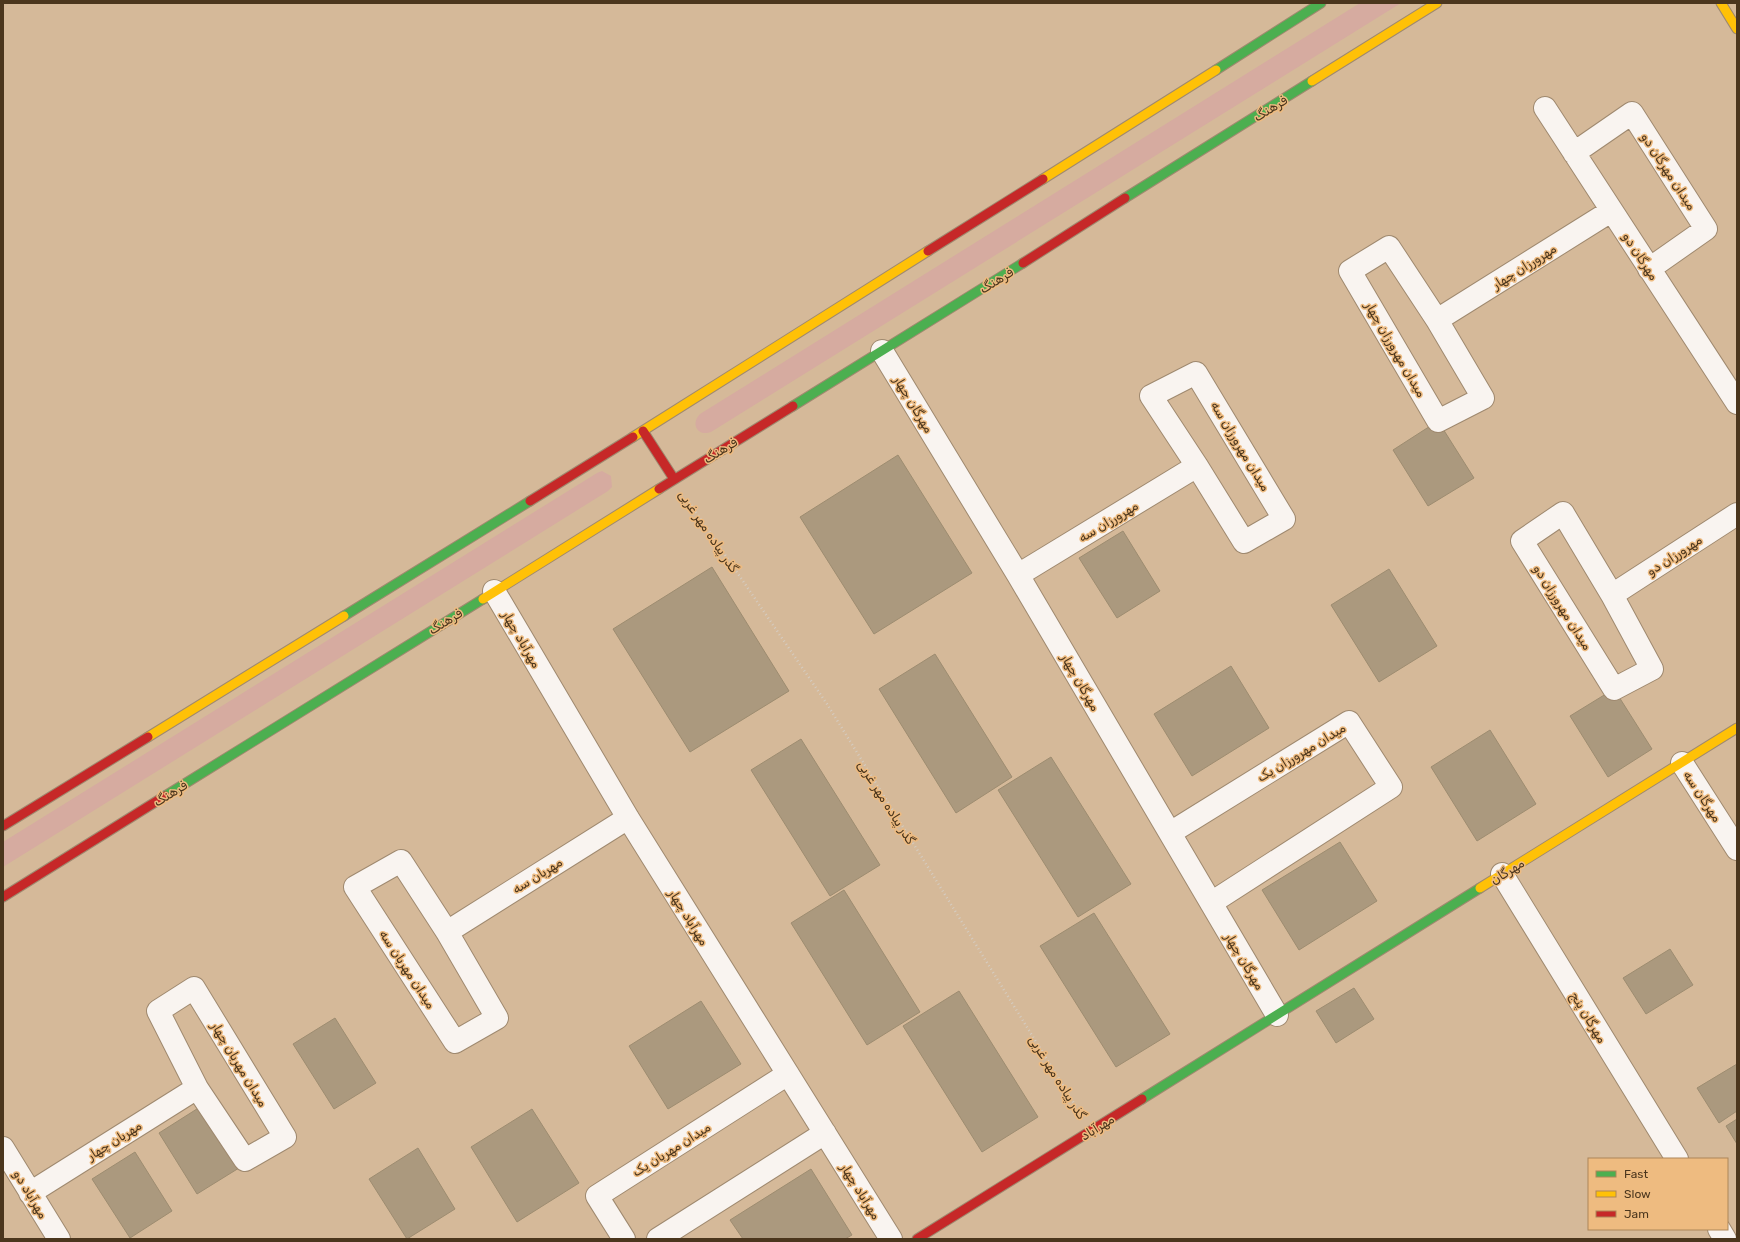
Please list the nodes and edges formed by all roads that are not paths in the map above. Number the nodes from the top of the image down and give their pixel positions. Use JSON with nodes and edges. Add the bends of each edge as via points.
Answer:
{"nodes":[{"id":1,"x":1321,"y":3,"type":"edge"},
{"id":2,"x":1437,"y":3,"type":"edge"},
{"id":3,"x":1721,"y":3,"type":"edge"},
{"id":4,"x":1737,"y":29,"type":"edge"},
{"id":5,"x":1544,"y":108,"type":"dead end"},
{"id":6,"x":1574,"y":153,"type":"junction"},
{"id":7,"x":1611,"y":211,"type":"junction"},
{"id":8,"x":1649,"y":269,"type":"junction"},
{"id":9,"x":1437,"y":320,"type":"junction"},
{"id":10,"x":882,"y":351,"type":"junction"},
{"id":11,"x":1737,"y":403,"type":"edge"},
{"id":12,"x":643,"y":431,"type":"junction"},
{"id":13,"x":1197,"y":466,"type":"junction"},
{"id":14,"x":674,"y":479,"type":"junction"},
{"id":15,"x":1737,"y":514,"type":"edge"},
{"id":16,"x":1018,"y":575,"type":"junction"},
{"id":17,"x":494,"y":591,"type":"junction"},
{"id":18,"x":1612,"y":595,"type":"junction"},
{"id":19,"x":1737,"y":728,"type":"edge"},
{"id":20,"x":1682,"y":763,"type":"junction"},
{"id":21,"x":628,"y":818,"type":"junction"},
{"id":22,"x":3,"y":826,"type":"edge"},
{"id":23,"x":1170,"y":833,"type":"junction"},
{"id":24,"x":1737,"y":849,"type":"edge"},
{"id":25,"x":1502,"y":874,"type":"junction"},
{"id":26,"x":3,"y":897,"type":"edge"},
{"id":27,"x":1211,"y":903,"type":"junction"},
{"id":28,"x":447,"y":932,"type":"junction"},
{"id":29,"x":1277,"y":1015,"type":"junction"},
{"id":30,"x":788,"y":1074,"type":"junction"},
{"id":31,"x":197,"y":1088,"type":"junction"},
{"id":32,"x":825,"y":1133,"type":"junction"},
{"id":33,"x":3,"y":1148,"type":"edge"},
{"id":34,"x":1675,"y":1158,"type":"edge"},
{"id":35,"x":30,"y":1193,"type":"junction"},
{"id":36,"x":1720,"y":1230,"type":"edge"},
{"id":37,"x":59,"y":1239,"type":"edge"},
{"id":38,"x":624,"y":1239,"type":"edge"},
{"id":39,"x":658,"y":1239,"type":"edge"},
{"id":40,"x":891,"y":1239,"type":"edge"},
{"id":41,"x":917,"y":1239,"type":"edge"},
{"id":42,"x":1726,"y":1239,"type":"edge"}],
"edges":[{"from":1,"to":12,"type":"main road"},
{"from":2,"to":10,"type":"main road","name":"فرهنگ"},
{"from":3,"to":4,"type":"main road"},
{"from":5,"to":6,"type":"street","name":"مهرگان دو"},
{"from":6,"to":7,"type":"street","name":"مهرگان دو"},
{"from":6,"to":8,"type":"street","name":"میدان مهرگان دو","via":[[1632,113],[1706,229]]},
{"from":7,"to":8,"type":"street","name":"مهرگان دو"},
{"from":7,"to":9,"type":"street","name":"مهرورزان چهار"},
{"from":8,"to":11,"type":"street","name":"مهرگان دو"},
{"from":9,"to":9,"type":"street","name":"میدان مهرورزان چهار","via":[[1483,398],[1438,421],[1350,271],[1389,247]]},
{"from":10,"to":14,"type":"main road","name":"فرهنگ"},
{"from":10,"to":16,"type":"street","name":"مهرگان چهار"},
{"from":12,"to":14,"type":"main road"},
{"from":12,"to":22,"type":"main road"},
{"from":13,"to":13,"type":"street","name":"میدان مهرورزان سه","via":[[1244,542],[1284,519],[1196,372],[1151,396]]},
{"from":13,"to":16,"type":"street","name":"مهرورزان سه"},
{"from":14,"to":17,"type":"main road","name":"فرهنگ"},
{"from":15,"to":18,"type":"street","name":"مهرورزان دو"},
{"from":16,"to":23,"type":"street","name":"مهرگان چهار"},
{"from":17,"to":21,"type":"street","name":"مهرآباد چهار"},
{"from":17,"to":26,"type":"main road","name":"فرهنگ"},
{"from":18,"to":18,"type":"street","name":"میدان مهرورزان دو","via":[[1652,669],[1614,689],[1522,541],[1562,513]]},
{"from":19,"to":20,"type":"main road","name":"مهرگان"},
{"from":20,"to":24,"type":"street","name":"مهرگان سه"},
{"from":20,"to":25,"type":"main road","name":"مهرگان"},
{"from":21,"to":28,"type":"street","name":"مهربان سه"},
{"from":21,"to":30,"type":"street","name":"مهرآباد چهار"},
{"from":23,"to":27,"type":"street","name":"مهرگان چهار"},
{"from":23,"to":27,"type":"street","name":"میدان مهرورزان یک","via":[[1349,722],[1391,787]]},
{"from":25,"to":29,"type":"main road","name":"مهرگان"},
{"from":25,"to":34,"type":"street","name":"مهرگان پنج"},
{"from":27,"to":29,"type":"street","name":"مهرگان چهار"},
{"from":28,"to":28,"type":"street","name":"میدان مهربان سه","via":[[497,1018],[454,1042],[355,887],[401,861]]},
{"from":29,"to":41,"type":"main road","name":"مهرآباد"},
{"from":30,"to":32,"type":"street","name":"مهرآباد چهار"},
{"from":30,"to":38,"type":"street","name":"میدان مهربان یک","via":[[597,1196]]},
{"from":31,"to":31,"type":"street","name":"میدان مهربان چهار","via":[[245,1160],[285,1138],[194,988],[158,1011]]},
{"from":31,"to":35,"type":"street","name":"مهربان چهار"},
{"from":32,"to":39,"type":"street"},
{"from":32,"to":40,"type":"street","name":"مهرآباد چهار"},
{"from":33,"to":35,"type":"street","name":"مهرآباد دو"},
{"from":35,"to":37,"type":"street","name":"مهرآباد دو"},
{"from":36,"to":42,"type":"street"}]}
